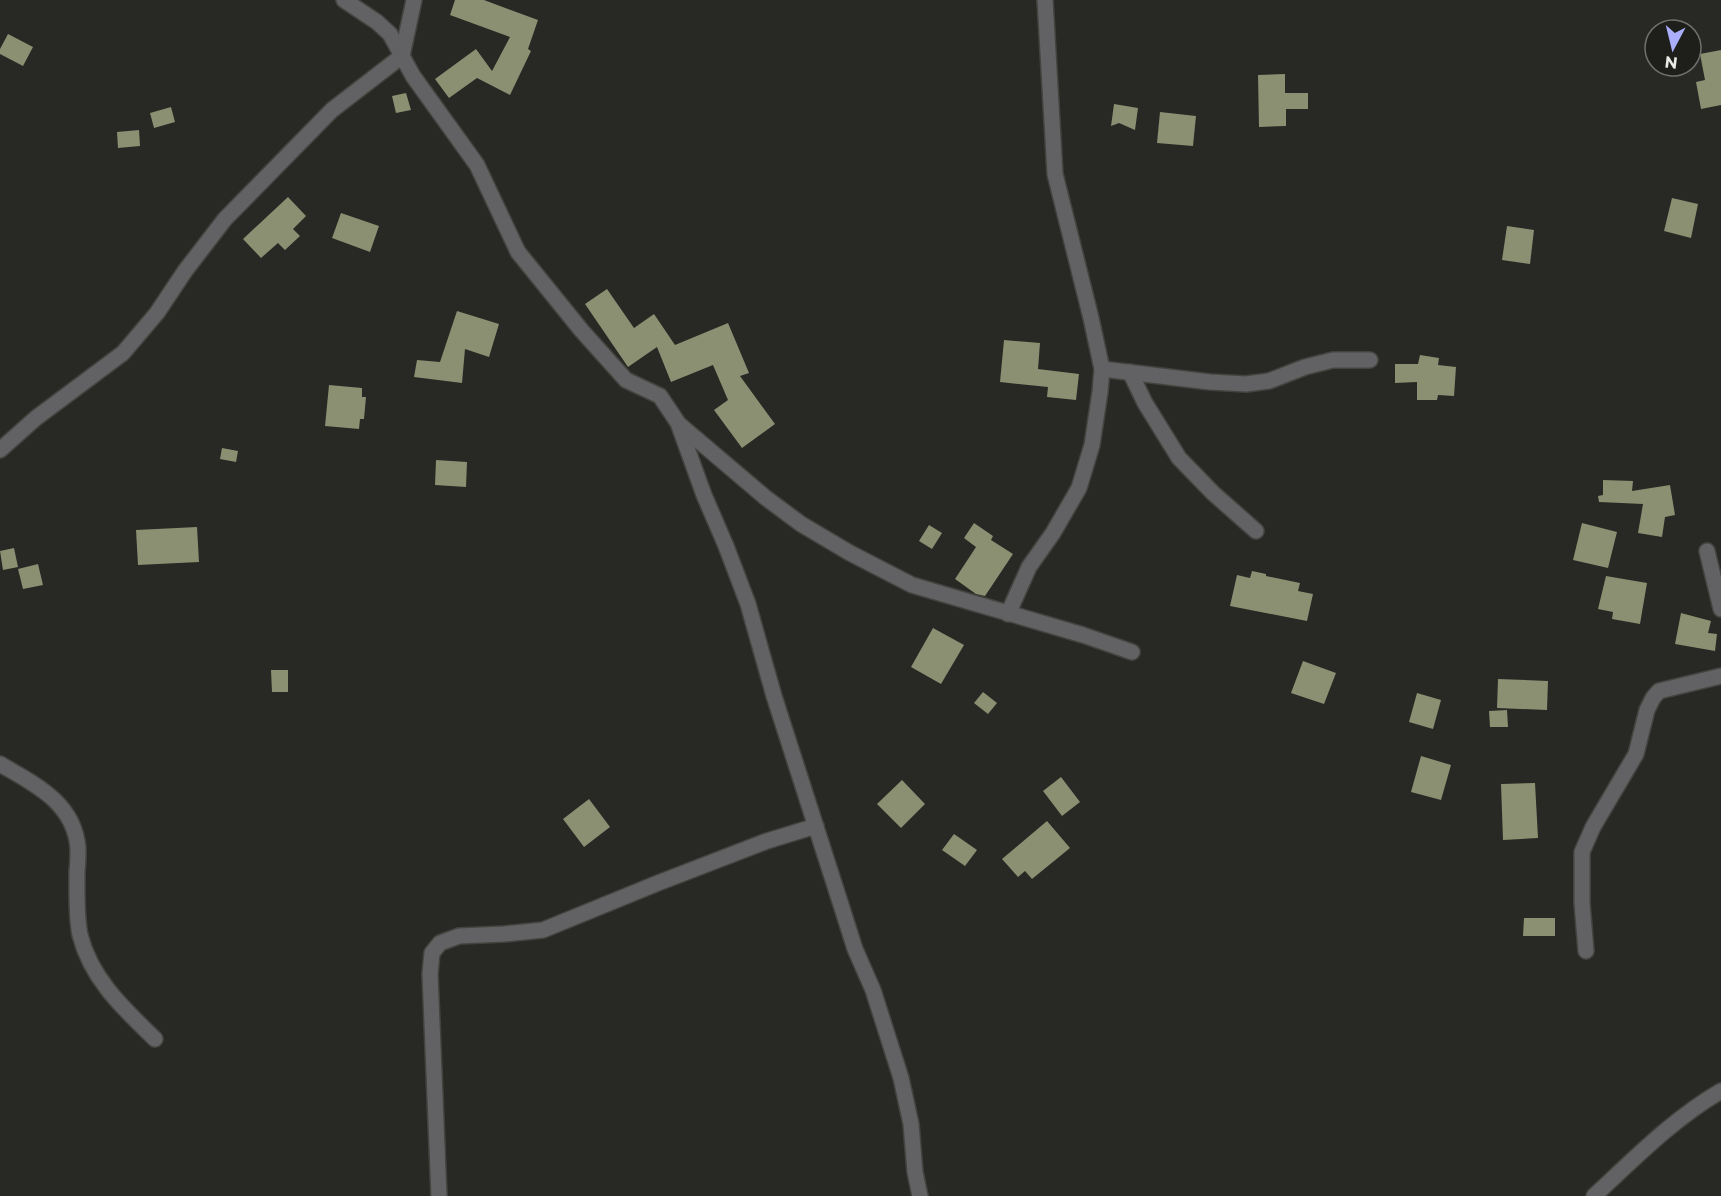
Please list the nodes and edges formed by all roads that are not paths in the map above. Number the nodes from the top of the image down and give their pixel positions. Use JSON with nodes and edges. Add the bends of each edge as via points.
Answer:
{"nodes":[{"id":1,"x":344,"y":0,"type":"edge"},
{"id":2,"x":414,"y":0,"type":"edge"},
{"id":3,"x":1045,"y":0,"type":"edge"},
{"id":4,"x":402,"y":56,"type":"junction"},
{"id":5,"x":1370,"y":360,"type":"dead end"},
{"id":6,"x":1101,"y":369,"type":"junction"},
{"id":7,"x":1131,"y":372,"type":"junction"},
{"id":8,"x":678,"y":423,"type":"junction"},
{"id":9,"x":0,"y":450,"type":"edge"},
{"id":10,"x":1256,"y":531,"type":"dead end"},
{"id":11,"x":1707,"y":551,"type":"dead end"},
{"id":12,"x":1721,"y":609,"type":"edge"},
{"id":13,"x":1008,"y":614,"type":"junction"},
{"id":14,"x":1132,"y":652,"type":"dead end"},
{"id":15,"x":1721,"y":676,"type":"edge"},
{"id":16,"x":0,"y":764,"type":"edge"},
{"id":17,"x":816,"y":826,"type":"junction"},
{"id":18,"x":1586,"y":951,"type":"dead end"},
{"id":19,"x":155,"y":1039,"type":"dead end"},
{"id":20,"x":1721,"y":1091,"type":"edge"},
{"id":21,"x":440,"y":1196,"type":"edge"},
{"id":22,"x":920,"y":1196,"type":"edge"},
{"id":23,"x":1594,"y":1196,"type":"edge"}],
"edges":[{"from":1,"to":4,"type":"street","via":[[390,34]]},
{"from":2,"to":4,"type":"street"},
{"from":3,"to":6,"type":"street","via":[[1055,174]]},
{"from":4,"to":8,"type":"street","via":[[477,165],[518,252],[626,380],[660,396]]},
{"from":4,"to":9,"type":"street","via":[[332,110],[225,219],[123,353]]},
{"from":5,"to":7,"type":"street","via":[[1333,360],[1269,381],[1246,384]]},
{"from":6,"to":7,"type":"street"},
{"from":6,"to":13,"type":"street","via":[[1092,445],[1079,488],[1029,567]]},
{"from":7,"to":10,"type":"street","via":[[1179,458]]},
{"from":8,"to":13,"type":"street","via":[[801,524],[912,585]]},
{"from":8,"to":17,"type":"street","via":[[748,604]]},
{"from":11,"to":12,"type":"street"},
{"from":13,"to":14,"type":"street"},
{"from":15,"to":18,"type":"street","via":[[1659,691],[1647,710],[1636,754],[1582,852]]},
{"from":16,"to":19,"type":"street","via":[[48,793],[67,814],[78,849],[80,935],[87,953],[115,1000]]},
{"from":17,"to":21,"type":"street","via":[[767,840],[543,930],[459,936],[440,943],[432,953],[430,974]]},
{"from":17,"to":22,"type":"street","via":[[901,1078]]},
{"from":20,"to":23,"type":"street","via":[[1664,1133]]}]}
